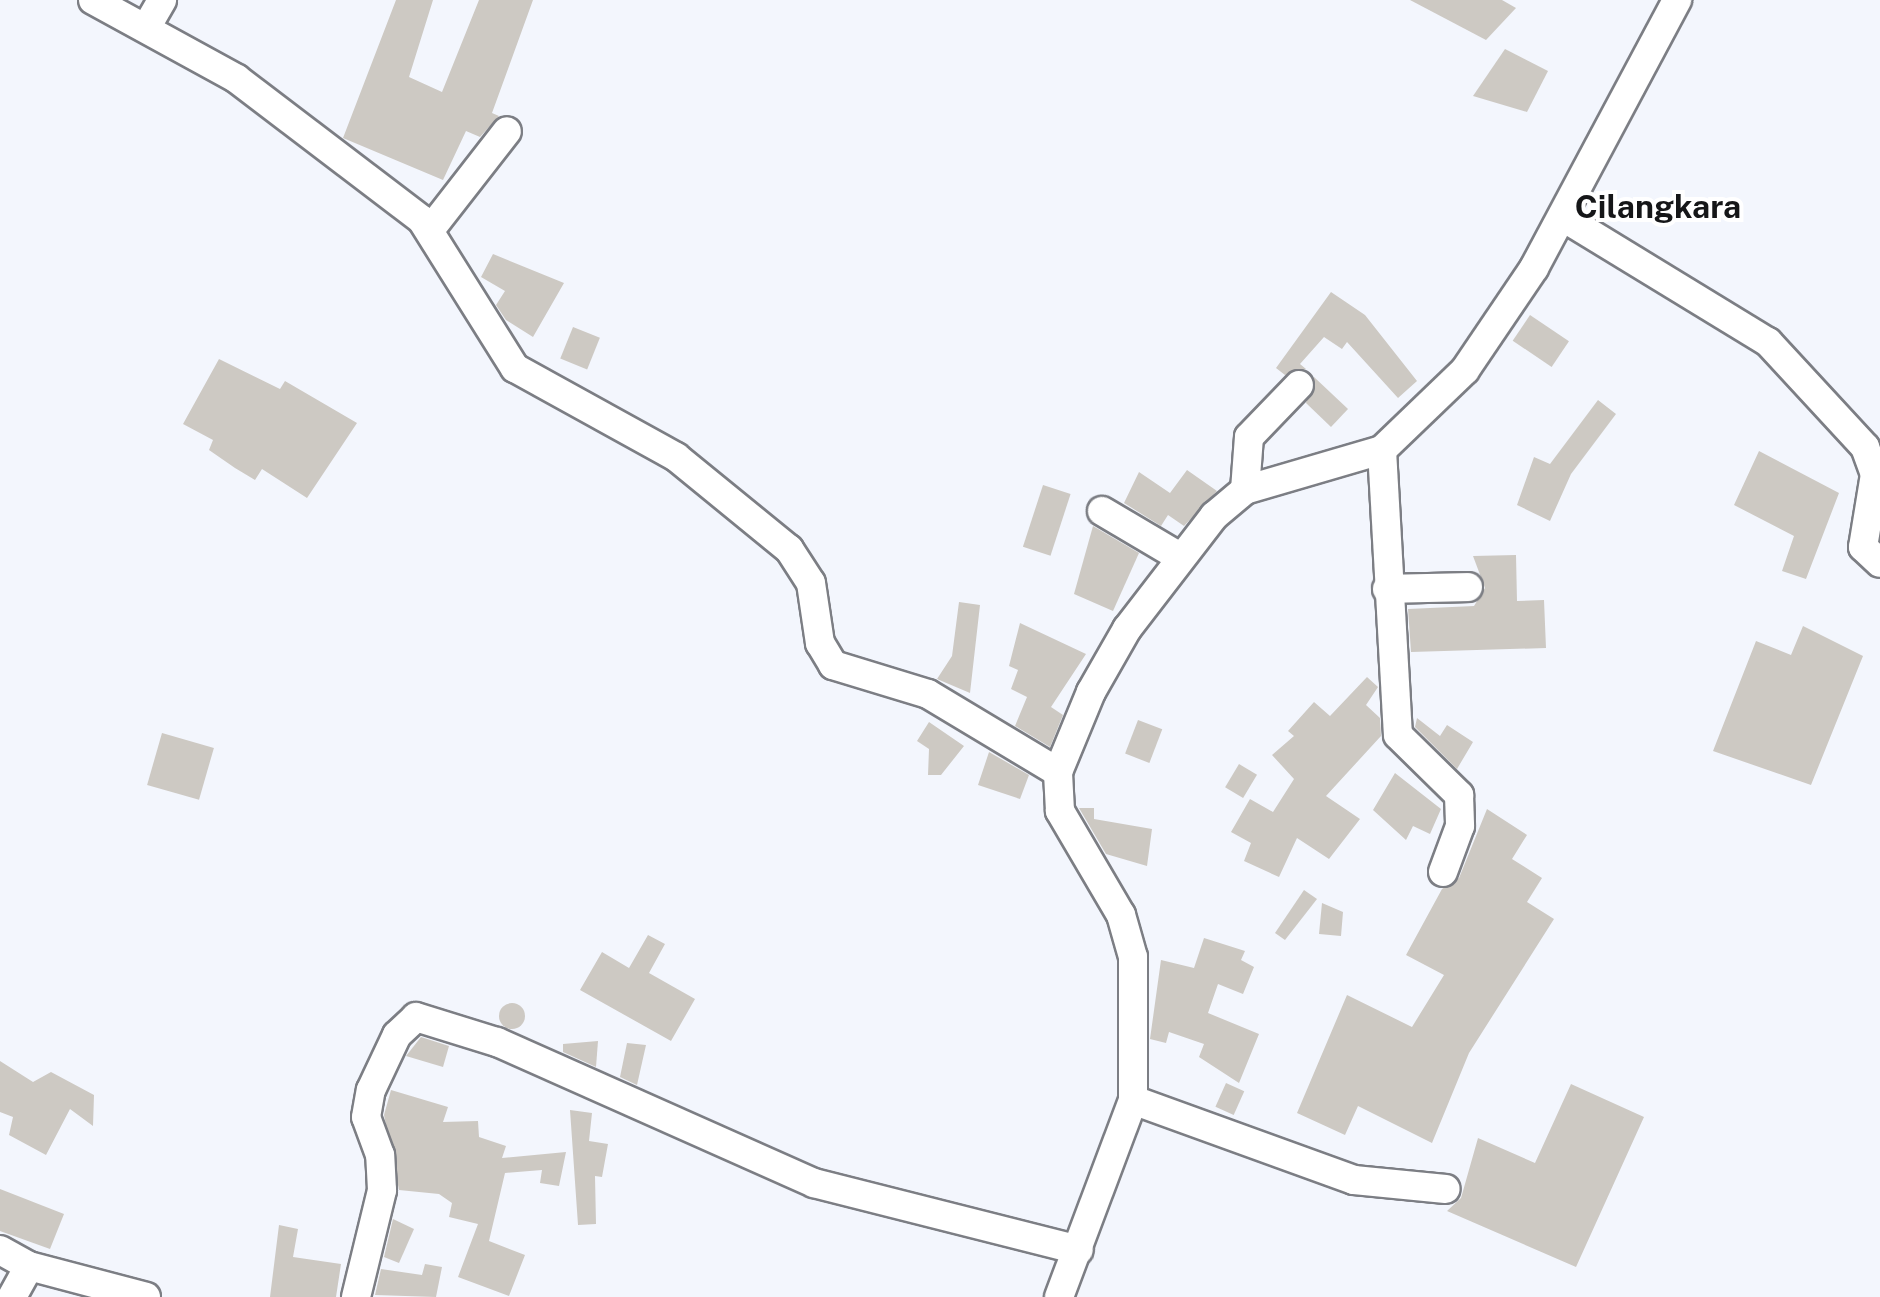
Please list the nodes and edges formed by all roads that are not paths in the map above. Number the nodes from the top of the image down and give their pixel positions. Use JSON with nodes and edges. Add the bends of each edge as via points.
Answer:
{"nodes":[{"id":1,"x":92,"y":0,"type":"edge"},
{"id":2,"x":162,"y":0,"type":"edge"},
{"id":3,"x":1677,"y":0,"type":"edge"},
{"id":4,"x":146,"y":28,"type":"junction"},
{"id":5,"x":506,"y":132,"type":"dead end"},
{"id":6,"x":1563,"y":217,"type":"junction"},
{"id":7,"x":430,"y":230,"type":"junction"},
{"id":8,"x":1299,"y":384,"type":"dead end"},
{"id":9,"x":1382,"y":450,"type":"junction"},
{"id":10,"x":1245,"y":490,"type":"junction"},
{"id":11,"x":1102,"y":512,"type":"dead end"},
{"id":12,"x":1178,"y":556,"type":"junction"},
{"id":13,"x":1880,"y":563,"type":"edge"},
{"id":14,"x":1468,"y":587,"type":"dead end"},
{"id":15,"x":1388,"y":590,"type":"junction"},
{"id":16,"x":1058,"y":772,"type":"junction"},
{"id":17,"x":1443,"y":872,"type":"dead end"},
{"id":18,"x":1133,"y":1100,"type":"junction"},
{"id":19,"x":1446,"y":1189,"type":"dead end"},
{"id":20,"x":0,"y":1250,"type":"edge"},
{"id":21,"x":1079,"y":1250,"type":"junction"},
{"id":22,"x":29,"y":1266,"type":"junction"},
{"id":23,"x":12,"y":1297,"type":"edge"},
{"id":24,"x":146,"y":1297,"type":"edge"},
{"id":25,"x":356,"y":1297,"type":"edge"},
{"id":26,"x":1059,"y":1297,"type":"edge"}],
"edges":[{"from":1,"to":4,"type":"street"},
{"from":2,"to":4,"type":"street"},
{"from":3,"to":6,"type":"street"},
{"from":4,"to":7,"type":"street","via":[[270,102]]},
{"from":5,"to":7,"type":"street"},
{"from":6,"to":9,"type":"street","via":[[1476,355]]},
{"from":6,"to":13,"type":"street","via":[[1768,342],[1865,448],[1875,474],[1863,547]]},
{"from":7,"to":16,"type":"street","via":[[514,368],[676,456],[789,548],[811,583],[820,643],[833,665],[928,694]]},
{"from":8,"to":10,"type":"street","via":[[1250,437]]},
{"from":9,"to":10,"type":"street"},
{"from":9,"to":15,"type":"street"},
{"from":10,"to":12,"type":"street"},
{"from":11,"to":12,"type":"street"},
{"from":12,"to":16,"type":"street","via":[[1091,692]]},
{"from":14,"to":15,"type":"street"},
{"from":15,"to":17,"type":"street","via":[[1398,736],[1459,795],[1460,826]]},
{"from":16,"to":18,"type":"street","via":[[1068,831],[1121,915],[1133,957]]},
{"from":18,"to":19,"type":"street","via":[[1354,1180]]},
{"from":18,"to":21,"type":"street"},
{"from":20,"to":22,"type":"street"},
{"from":21,"to":25,"type":"street","via":[[814,1183],[496,1042],[416,1016],[397,1035],[371,1090],[366,1117],[382,1190]]},
{"from":21,"to":26,"type":"street"},
{"from":22,"to":23,"type":"street"},
{"from":22,"to":24,"type":"street"}]}
